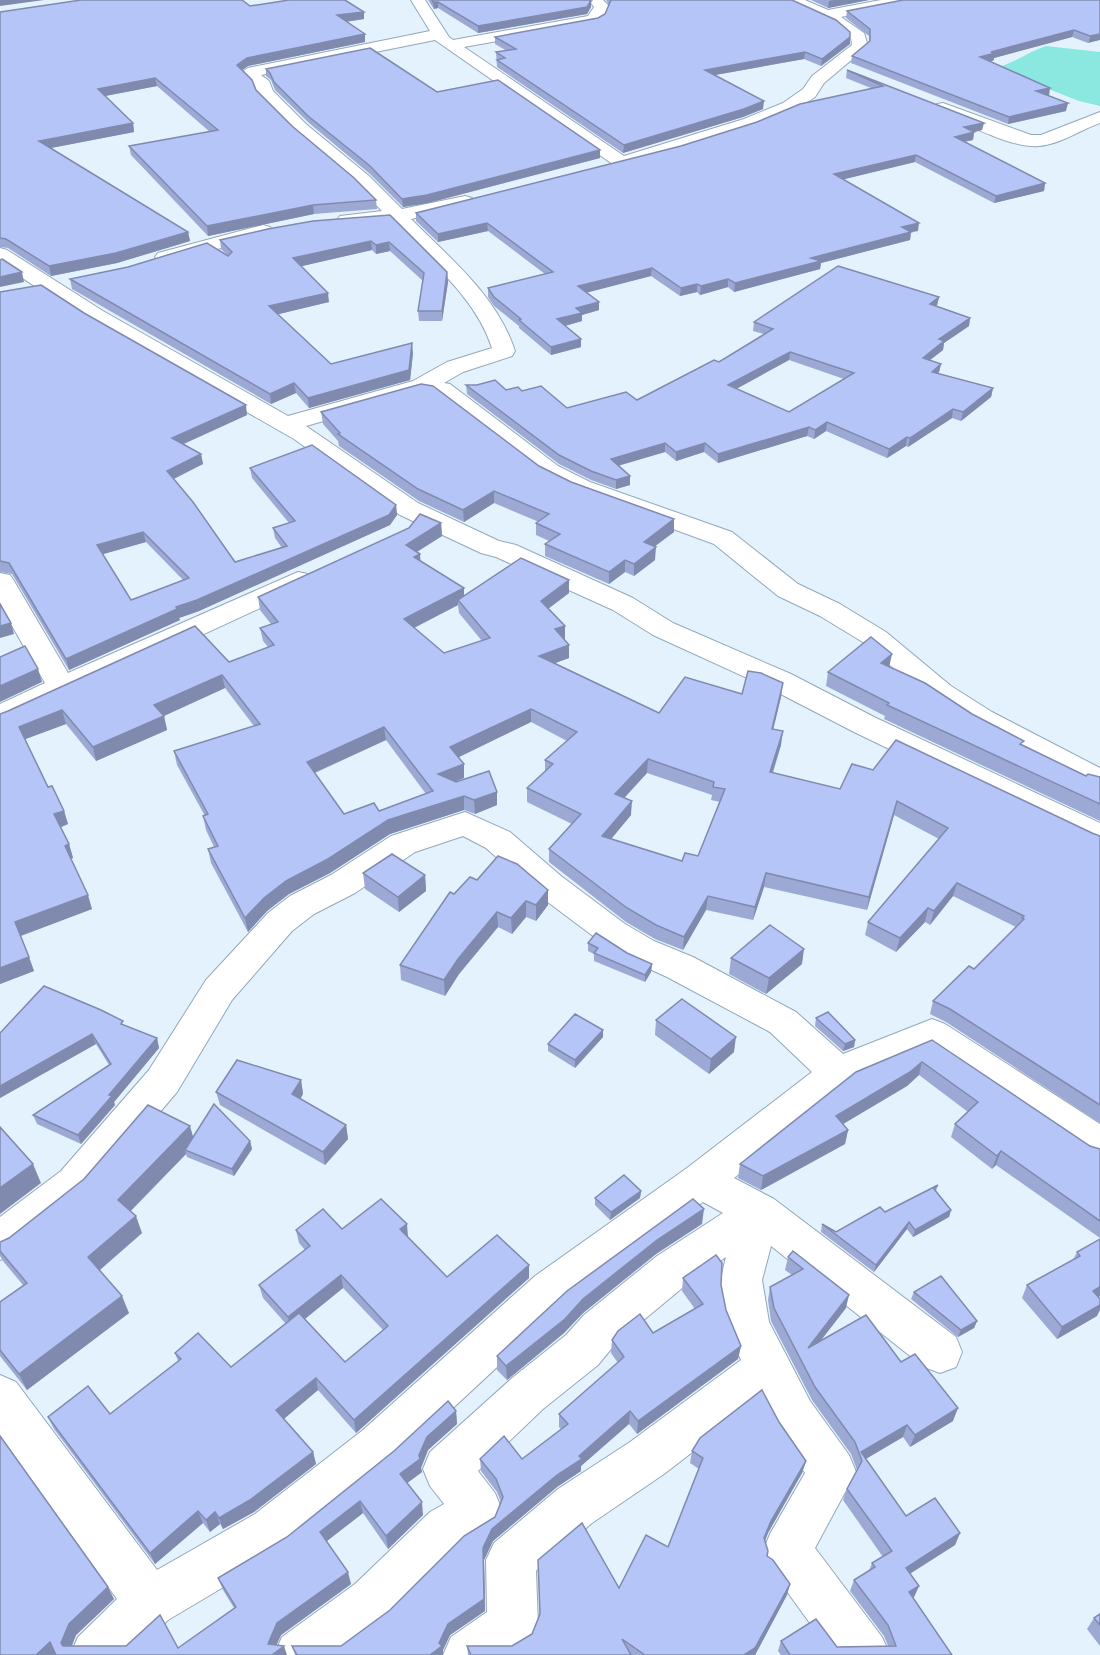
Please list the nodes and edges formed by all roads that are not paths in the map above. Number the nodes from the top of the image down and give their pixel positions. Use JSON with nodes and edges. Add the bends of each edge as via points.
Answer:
{"nodes":[{"id":1,"x":418,"y":0,"type":"edge"},
{"id":2,"x":793,"y":0,"type":"edge"},
{"id":3,"x":904,"y":0,"type":"edge"},
{"id":4,"x":598,"y":3,"type":"dead end"},
{"id":5,"x":826,"y":15,"type":"junction"},
{"id":6,"x":446,"y":40,"type":"junction"},
{"id":7,"x":835,"y":65,"type":"junction"},
{"id":8,"x":855,"y":73,"type":"edge"},
{"id":9,"x":927,"y":102,"type":"edge"},
{"id":10,"x":1100,"y":117,"type":"edge"},
{"id":11,"x":620,"y":161,"type":"junction"},
{"id":12,"x":597,"y":167,"type":"edge"},
{"id":13,"x":483,"y":197,"type":"edge"},
{"id":14,"x":397,"y":216,"type":"junction"},
{"id":15,"x":324,"y":221,"type":"edge"},
{"id":16,"x":280,"y":228,"type":"edge"},
{"id":17,"x":0,"y":254,"type":"edge"},
{"id":18,"x":144,"y":263,"type":"edge"},
{"id":19,"x":74,"y":279,"type":"edge"},
{"id":20,"x":35,"y":287,"type":"junction"},
{"id":21,"x":421,"y":386,"type":"junction"},
{"id":22,"x":287,"y":424,"type":"junction"},
{"id":23,"x":323,"y":568,"type":"edge"},
{"id":24,"x":0,"y":581,"type":"edge"},
{"id":25,"x":62,"y":687,"type":"junction"},
{"id":26,"x":0,"y":716,"type":"edge"},
{"id":27,"x":1100,"y":781,"type":"edge"},
{"id":28,"x":1100,"y":837,"type":"edge"},
{"id":29,"x":838,"y":1072,"type":"junction"},
{"id":30,"x":1100,"y":1145,"type":"edge"},
{"id":31,"x":701,"y":1180,"type":"junction"},
{"id":32,"x":759,"y":1212,"type":"junction"},
{"id":33,"x":0,"y":1241,"type":"edge"},
{"id":34,"x":940,"y":1352,"type":"dead end"},
{"id":35,"x":767,"y":1368,"type":"junction"},
{"id":36,"x":0,"y":1397,"type":"edge"},
{"id":37,"x":150,"y":1602,"type":"junction"},
{"id":38,"x":96,"y":1655,"type":"edge"},
{"id":39,"x":300,"y":1655,"type":"edge"},
{"id":40,"x":469,"y":1655,"type":"edge"},
{"id":41,"x":864,"y":1655,"type":"edge"}],
"edges":[{"from":1,"to":6,"type":"street"},
{"from":2,"to":5,"type":"street"},
{"from":3,"to":5,"type":"street"},
{"from":4,"to":6,"type":"street","via":[[602,6],[598,17],[592,20]]},
{"from":5,"to":7,"type":"street","via":[[859,36],[860,46]]},
{"from":6,"to":11,"type":"street"},
{"from":6,"to":14,"type":"street","via":[[248,73],[301,129],[362,180]]},
{"from":7,"to":8,"type":"street"},
{"from":7,"to":11,"type":"street","via":[[809,93],[789,107],[739,127]]},
{"from":9,"to":10,"type":"street","via":[[1029,141],[1059,135]]},
{"from":11,"to":12,"type":"street"},
{"from":13,"to":14,"type":"street"},
{"from":14,"to":15,"type":"street"},
{"from":14,"to":21,"type":"street","via":[[481,303],[504,351],[455,367]]},
{"from":16,"to":18,"type":"street"},
{"from":17,"to":20,"type":"street"},
{"from":19,"to":20,"type":"street"},
{"from":20,"to":22,"type":"street"},
{"from":21,"to":22,"type":"street"},
{"from":21,"to":27,"type":"street","via":[[442,388],[549,471],[581,487],[723,538],[788,590],[876,638],[940,693]]},
{"from":22,"to":28,"type":"street","via":[[322,446],[408,522],[506,551],[623,604],[663,629],[780,681]]},
{"from":23,"to":25,"type":"street"},
{"from":24,"to":25,"type":"street"},
{"from":25,"to":26,"type":"street"},
{"from":29,"to":30,"type":"street","via":[[932,1034]]},
{"from":29,"to":31,"type":"street"},
{"from":29,"to":33,"type":"street","via":[[783,1022],[613,933],[498,840],[465,823],[403,844],[280,922],[219,990],[163,1082],[75,1183]]},
{"from":31,"to":32,"type":"street"},
{"from":31,"to":37,"type":"street","via":[[550,1290],[379,1446],[272,1531]]},
{"from":32,"to":34,"type":"street"},
{"from":32,"to":35,"type":"street","via":[[741,1280],[747,1323]]},
{"from":32,"to":39,"type":"street","via":[[672,1270],[600,1329],[582,1350],[527,1394],[447,1469],[478,1510],[447,1529],[373,1602]]},
{"from":35,"to":40,"type":"street","via":[[647,1458],[575,1506],[511,1560],[513,1624]]},
{"from":35,"to":41,"type":"street","via":[[794,1417],[832,1472],[787,1551]]},
{"from":36,"to":37,"type":"street"},
{"from":37,"to":38,"type":"street"}]}
